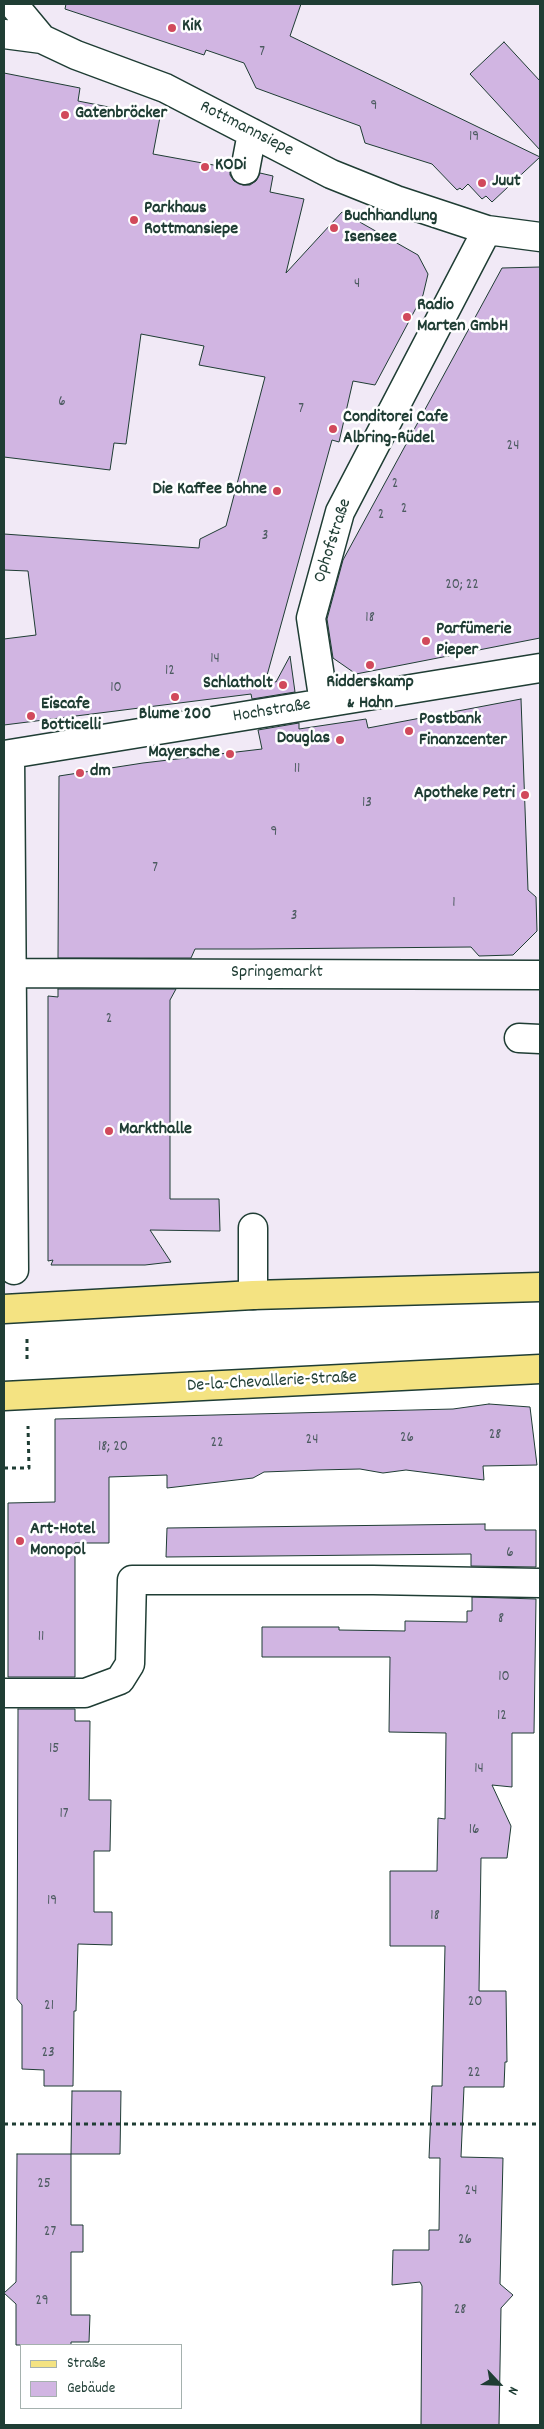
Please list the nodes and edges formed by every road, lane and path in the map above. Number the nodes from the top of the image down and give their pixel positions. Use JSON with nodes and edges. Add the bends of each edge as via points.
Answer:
{"nodes":[{"id":1,"x":14,"y":4,"type":"edge"},
{"id":2,"x":4,"y":34,"type":"edge"},
{"id":3,"x":42,"y":40,"type":"junction"},
{"id":4,"x":252,"y":133,"type":"junction"},
{"id":5,"x":245,"y":170,"type":"dead end"},
{"id":6,"x":487,"y":230,"type":"junction"},
{"id":7,"x":540,"y":232,"type":"edge"},
{"id":8,"x":540,"y":668,"type":"edge"},
{"id":9,"x":324,"y":703,"type":"junction"},
{"id":10,"x":7,"y":755,"type":"edge"},
{"id":11,"x":13,"y":973,"type":"junction"},
{"id":12,"x":540,"y":976,"type":"edge"},
{"id":13,"x":253,"y":1228,"type":"dead end"},
{"id":14,"x":14,"y":1270,"type":"dead end"},
{"id":15,"x":540,"y":1287,"type":"edge"},
{"id":16,"x":253,"y":1295,"type":"junction"},
{"id":17,"x":4,"y":1309,"type":"edge"},
{"id":18,"x":540,"y":1369,"type":"edge"},
{"id":19,"x":4,"y":1396,"type":"edge"},
{"id":20,"x":540,"y":1583,"type":"edge"},
{"id":21,"x":4,"y":1693,"type":"edge"},
{"id":22,"x":4,"y":2124,"type":"edge"},
{"id":23,"x":540,"y":2124,"type":"edge"}],
"edges":[{"from":1,"to":3,"type":"street"},
{"from":2,"to":3,"type":"street","name":"Rottmannsiepe"},
{"from":3,"to":4,"type":"street","name":"Rottmannsiepe","via":[[76,56],[165,88]]},
{"from":4,"to":5,"type":"street"},
{"from":4,"to":6,"type":"street","name":"Rottmannsiepe","via":[[331,174],[396,200]]},
{"from":6,"to":7,"type":"street","name":"Rottmannsiepe"},
{"from":6,"to":9,"type":"street","name":"Ophofstraße","via":[[340,512],[311,618]]},
{"from":8,"to":9,"type":"street","name":"Hochstraße"},
{"from":9,"to":10,"type":"street","name":"Hochstraße"},
{"from":10,"to":11,"type":"street"},
{"from":11,"to":12,"type":"street","name":"Springemarkt"},
{"from":11,"to":14,"type":"street"},
{"from":13,"to":16,"type":"street"},
{"from":15,"to":16,"type":"main road"},
{"from":16,"to":17,"type":"main road"},
{"from":18,"to":19,"type":"main road","name":"De-la-Chevallerie-Straße"},
{"from":20,"to":21,"type":"street","via":[[132,1580],[130,1664],[120,1680],[85,1693]]},
{"from":22,"to":23,"type":"path"}]}
